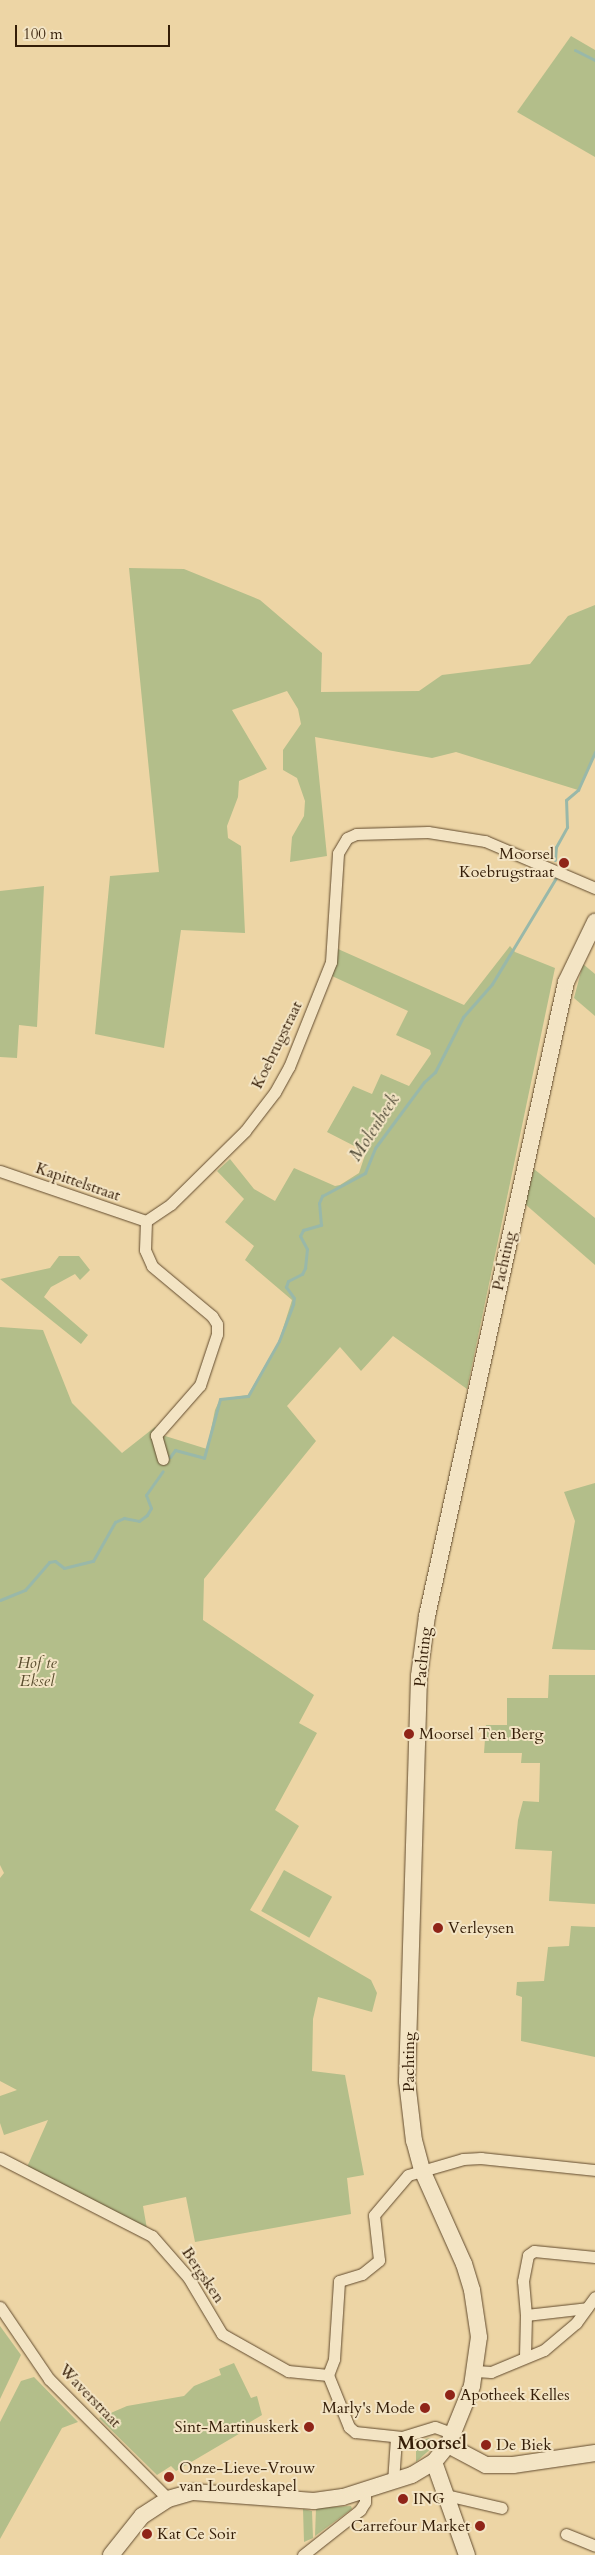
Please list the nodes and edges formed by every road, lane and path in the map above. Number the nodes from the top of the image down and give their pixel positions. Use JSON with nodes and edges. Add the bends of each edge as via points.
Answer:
{"nodes":[{"id":1,"x":595,"y":888,"type":"edge"},
{"id":2,"x":595,"y":922,"type":"edge"},
{"id":3,"x":0,"y":1171,"type":"edge"},
{"id":4,"x":146,"y":1221,"type":"junction"},
{"id":5,"x":162,"y":1459,"type":"dead end"},
{"id":6,"x":0,"y":2158,"type":"edge"},
{"id":7,"x":422,"y":2170,"type":"junction"},
{"id":8,"x":595,"y":2170,"type":"edge"},
{"id":9,"x":595,"y":2257,"type":"edge"},
{"id":10,"x":595,"y":2297,"type":"edge"},
{"id":11,"x":0,"y":2307,"type":"edge"},
{"id":12,"x":587,"y":2308,"type":"junction"},
{"id":13,"x":526,"y":2314,"type":"junction"},
{"id":14,"x":525,"y":2356,"type":"junction"},
{"id":15,"x":476,"y":2371,"type":"junction"},
{"id":16,"x":328,"y":2375,"type":"junction"},
{"id":17,"x":396,"y":2438,"type":"junction"},
{"id":18,"x":451,"y":2439,"type":"junction"},
{"id":19,"x":595,"y":2453,"type":"edge"},
{"id":20,"x":434,"y":2462,"type":"junction"},
{"id":21,"x":393,"y":2482,"type":"junction"},
{"id":22,"x":365,"y":2491,"type":"junction"},
{"id":23,"x":446,"y":2495,"type":"junction"},
{"id":24,"x":168,"y":2498,"type":"junction"},
{"id":25,"x":502,"y":2508,"type":"dead end"},
{"id":26,"x":566,"y":2534,"type":"dead end"},
{"id":27,"x":595,"y":2546,"type":"edge"},
{"id":28,"x":111,"y":2555,"type":"edge"},
{"id":29,"x":303,"y":2555,"type":"edge"},
{"id":30,"x":467,"y":2555,"type":"edge"}],
"edges":[{"from":1,"to":4,"type":"street","name":"Koebrugstraat","via":[[485,841],[428,832],[356,834],[347,838],[338,853],[331,962],[289,1067],[275,1092],[239,1138],[171,1204]]},
{"from":2,"to":7,"type":"main road","name":"Pachting","via":[[566,982],[422,1652],[407,2081],[414,2141]]},
{"from":3,"to":4,"type":"street","name":"Kapittelstraat"},
{"from":4,"to":5,"type":"street","via":[[145,1250],[152,1266],[212,1316],[217,1334],[200,1385],[156,1435]]},
{"from":6,"to":16,"type":"street","name":"Bergsken","via":[[152,2236],[188,2277],[222,2334],[288,2371]]},
{"from":7,"to":8,"type":"street","via":[[480,2158]]},
{"from":7,"to":15,"type":"main road","name":"Pachting","via":[[464,2264],[472,2290],[479,2337]]},
{"from":7,"to":16,"type":"street","via":[[412,2171],[404,2178],[374,2216],[379,2260],[362,2274],[339,2281],[334,2359]]},
{"from":9,"to":13,"type":"street","via":[[534,2251],[528,2255],[523,2281]]},
{"from":10,"to":12,"type":"street"},
{"from":11,"to":24,"type":"street","name":"Waverstraat","via":[[49,2379]]},
{"from":12,"to":13,"type":"street"},
{"from":12,"to":14,"type":"street","via":[[560,2339],[544,2350]]},
{"from":13,"to":14,"type":"street"},
{"from":14,"to":15,"type":"street","via":[[491,2372]]},
{"from":15,"to":18,"type":"main road","name":"Pachting"},
{"from":16,"to":17,"type":"street","via":[[349,2427],[355,2432]]},
{"from":17,"to":18,"type":"street","via":[[435,2427]]},
{"from":17,"to":21,"type":"street"},
{"from":18,"to":19,"type":"main road","via":[[475,2462],[493,2466]]},
{"from":18,"to":20,"type":"main road","name":"Pachting"},
{"from":20,"to":21,"type":"main road","name":"Pachting","via":[[412,2476]]},
{"from":20,"to":23,"type":"main road"},
{"from":21,"to":22,"type":"main road","name":"Pachting"},
{"from":22,"to":24,"type":"main road","name":"Pachting","via":[[314,2501],[194,2492]]},
{"from":22,"to":29,"type":"street","via":[[365,2502],[360,2510]]},
{"from":23,"to":25,"type":"street"},
{"from":23,"to":30,"type":"main road"},
{"from":24,"to":28,"type":"main road","via":[[137,2520]]},
{"from":26,"to":27,"type":"street"}]}
